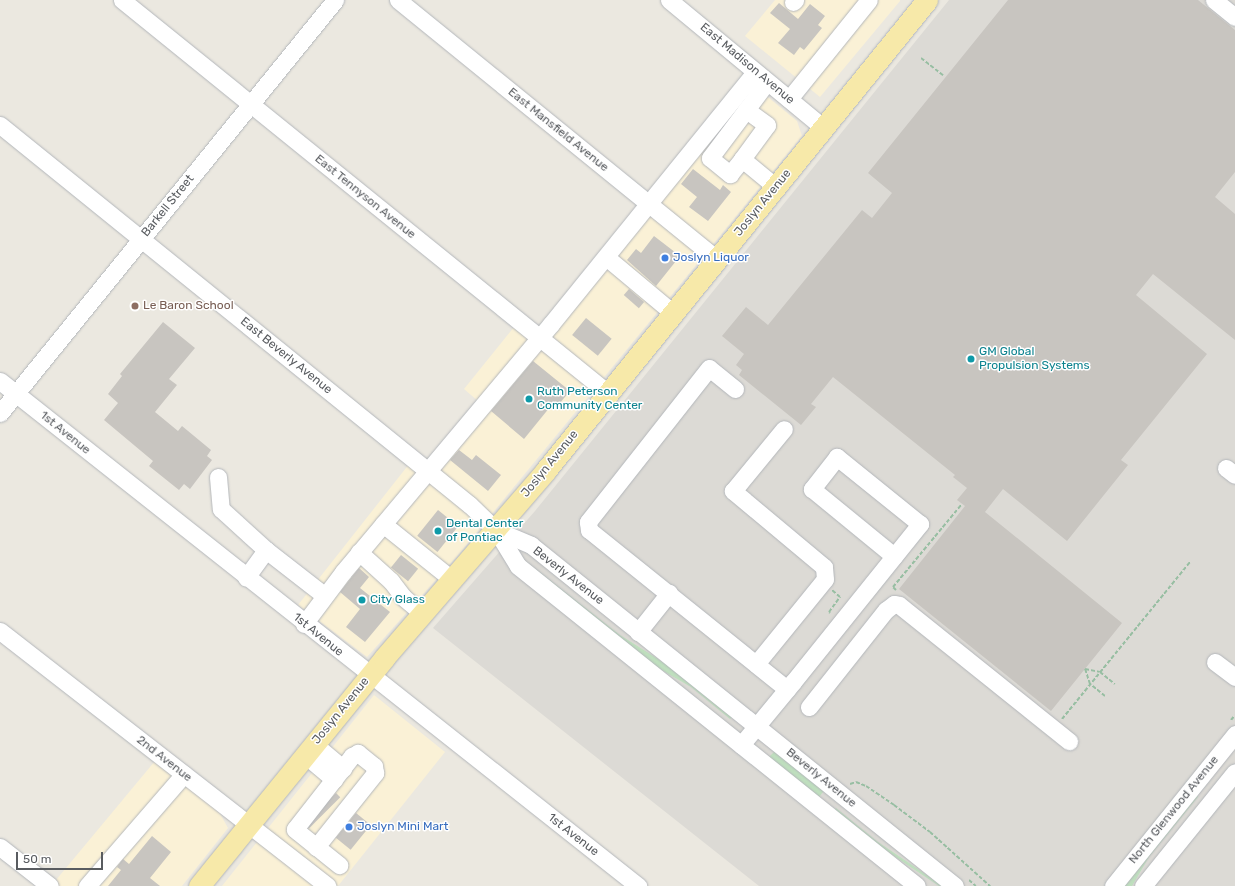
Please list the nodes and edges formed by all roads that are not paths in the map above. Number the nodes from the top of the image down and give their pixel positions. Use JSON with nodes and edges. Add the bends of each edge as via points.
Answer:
{"nodes":[{"id":1,"x":122,"y":0,"type":"edge"},
{"id":2,"x":335,"y":0,"type":"edge"},
{"id":3,"x":398,"y":0,"type":"edge"},
{"id":4,"x":669,"y":0,"type":"edge"},
{"id":5,"x":1214,"y":0,"type":"edge"},
{"id":6,"x":867,"y":1,"type":"edge"},
{"id":7,"x":924,"y":1,"type":"edge"},
{"id":8,"x":1235,"y":17,"type":"edge"},
{"id":9,"x":761,"y":77,"type":"junction"},
{"id":10,"x":789,"y":99,"type":"junction"},
{"id":11,"x":251,"y":104,"type":"junction"},
{"id":12,"x":746,"y":110,"type":"junction"},
{"id":13,"x":0,"y":125,"type":"edge"},
{"id":14,"x":824,"y":128,"type":"junction"},
{"id":15,"x":742,"y":159,"type":"junction"},
{"id":16,"x":776,"y":187,"type":"junction"},
{"id":17,"x":649,"y":204,"type":"junction"},
{"id":18,"x":141,"y":239,"type":"junction"},
{"id":19,"x":606,"y":257,"type":"junction"},
{"id":20,"x":718,"y":259,"type":"junction"},
{"id":21,"x":674,"y":313,"type":"junction"},
{"id":22,"x":539,"y":338,"type":"junction"},
{"id":23,"x":0,"y":381,"type":"edge"},
{"id":24,"x":734,"y":389,"type":"dead end"},
{"id":25,"x":16,"y":394,"type":"junction"},
{"id":26,"x":608,"y":394,"type":"junction"},
{"id":27,"x":0,"y":413,"type":"edge"},
{"id":28,"x":784,"y":429,"type":"dead end"},
{"id":29,"x":427,"y":470,"type":"junction"},
{"id":30,"x":218,"y":477,"type":"dead end"},
{"id":31,"x":383,"y":524,"type":"junction"},
{"id":32,"x":496,"y":530,"type":"junction"},
{"id":33,"x":266,"y":550,"type":"junction"},
{"id":34,"x":359,"y":552,"type":"junction"},
{"id":35,"x":894,"y":556,"type":"junction"},
{"id":36,"x":246,"y":578,"type":"junction"},
{"id":37,"x":453,"y":580,"type":"junction"},
{"id":38,"x":320,"y":592,"type":"dead end"},
{"id":39,"x":670,"y":593,"type":"junction"},
{"id":40,"x":424,"y":614,"type":"junction"},
{"id":41,"x":304,"y":624,"type":"junction"},
{"id":42,"x":0,"y":631,"type":"edge"},
{"id":43,"x":638,"y":632,"type":"junction"},
{"id":44,"x":1215,"y":662,"type":"dead end"},
{"id":45,"x":756,"y":664,"type":"junction"},
{"id":46,"x":370,"y":675,"type":"junction"},
{"id":47,"x":1235,"y":677,"type":"edge"},
{"id":48,"x":787,"y":689,"type":"junction"},
{"id":49,"x":809,"y":707,"type":"dead end"},
{"id":50,"x":756,"y":726,"type":"junction"},
{"id":51,"x":1235,"y":734,"type":"edge"},
{"id":52,"x":1069,"y":741,"type":"dead end"},
{"id":53,"x":741,"y":745,"type":"junction"},
{"id":54,"x":309,"y":750,"type":"junction"},
{"id":55,"x":1235,"y":772,"type":"edge"},
{"id":56,"x":338,"y":773,"type":"junction"},
{"id":57,"x":184,"y":774,"type":"junction"},
{"id":58,"x":821,"y":809,"type":"junction"},
{"id":59,"x":248,"y":825,"type":"junction"},
{"id":60,"x":314,"y":845,"type":"junction"},
{"id":61,"x":0,"y":847,"type":"edge"},
{"id":62,"x":297,"y":862,"type":"junction"},
{"id":63,"x":339,"y":865,"type":"dead end"},
{"id":64,"x":932,"y":867,"type":"junction"},
{"id":65,"x":50,"y":886,"type":"edge"},
{"id":66,"x":87,"y":886,"type":"edge"},
{"id":67,"x":199,"y":886,"type":"edge"},
{"id":68,"x":328,"y":886,"type":"edge"},
{"id":69,"x":638,"y":886,"type":"edge"},
{"id":70,"x":917,"y":886,"type":"edge"},
{"id":71,"x":955,"y":886,"type":"edge"},
{"id":72,"x":1113,"y":886,"type":"edge"},
{"id":73,"x":1144,"y":886,"type":"edge"}],
"edges":[{"from":1,"to":11,"type":"street","name":"East Tennyson Avenue"},
{"from":2,"to":11,"type":"street","name":"Barkell Street"},
{"from":3,"to":17,"type":"street","name":"East Mansfield Avenue"},
{"from":4,"to":9,"type":"street","name":"East Madison Avenue"},
{"from":5,"to":8,"type":"street"},
{"from":6,"to":10,"type":"street"},
{"from":7,"to":14,"type":"main road","name":"Joslyn Avenue"},
{"from":9,"to":10,"type":"street","name":"East Madison Avenue"},
{"from":9,"to":12,"type":"street"},
{"from":9,"to":17,"type":"street"},
{"from":10,"to":14,"type":"street","name":"East Madison Avenue"},
{"from":11,"to":18,"type":"street","name":"Barkell Street"},
{"from":11,"to":22,"type":"street","name":"East Tennyson Avenue"},
{"from":12,"to":15,"type":"street","via":[[767,125]]},
{"from":12,"to":15,"type":"street","via":[[710,158],[730,174]]},
{"from":13,"to":18,"type":"street","name":"East Beverly Avenue"},
{"from":14,"to":16,"type":"main road","name":"Joslyn Avenue"},
{"from":15,"to":16,"type":"street"},
{"from":16,"to":20,"type":"main road","name":"Joslyn Avenue"},
{"from":17,"to":19,"type":"street"},
{"from":17,"to":20,"type":"street","name":"East Mansfield Avenue"},
{"from":18,"to":25,"type":"street","name":"Barkell Street"},
{"from":18,"to":29,"type":"street","name":"East Beverly Avenue"},
{"from":19,"to":21,"type":"street"},
{"from":19,"to":22,"type":"street"},
{"from":20,"to":21,"type":"main road","name":"Joslyn Avenue"},
{"from":21,"to":26,"type":"main road","name":"Joslyn Avenue"},
{"from":22,"to":26,"type":"street","name":"East Tennyson Avenue"},
{"from":22,"to":29,"type":"street"},
{"from":23,"to":25,"type":"street","name":"1st Avenue"},
{"from":24,"to":39,"type":"street","via":[[709,368],[588,522],[589,530]]},
{"from":25,"to":27,"type":"street","name":"Barkell Street"},
{"from":25,"to":36,"type":"street","name":"1st Avenue"},
{"from":26,"to":32,"type":"main road","name":"Joslyn Avenue"},
{"from":28,"to":45,"type":"street","via":[[734,491],[824,566],[825,579]]},
{"from":29,"to":31,"type":"street"},
{"from":29,"to":32,"type":"street","name":"East Beverly Avenue"},
{"from":30,"to":33,"type":"street","via":[[221,509]]},
{"from":31,"to":34,"type":"street"},
{"from":31,"to":37,"type":"street"},
{"from":32,"to":37,"type":"main road","name":"Joslyn Avenue"},
{"from":32,"to":43,"type":"street","name":"Beverly Avenue","via":[[531,545]]},
{"from":32,"to":53,"type":"street","name":"Beverly Avenue","via":[[518,566]]},
{"from":33,"to":36,"type":"street"},
{"from":33,"to":38,"type":"street"},
{"from":34,"to":40,"type":"street","via":[[403,597]]},
{"from":34,"to":41,"type":"street"},
{"from":35,"to":35,"type":"street","via":[[920,524],[837,457],[812,489]]},
{"from":35,"to":48,"type":"street"},
{"from":36,"to":41,"type":"street","name":"1st Avenue"},
{"from":37,"to":40,"type":"main road","name":"Joslyn Avenue"},
{"from":39,"to":43,"type":"street"},
{"from":39,"to":45,"type":"street"},
{"from":40,"to":46,"type":"main road","name":"Joslyn Avenue"},
{"from":41,"to":46,"type":"street","name":"1st Avenue"},
{"from":42,"to":57,"type":"street","name":"2nd Avenue"},
{"from":43,"to":50,"type":"street","name":"Beverly Avenue"},
{"from":44,"to":47,"type":"street"},
{"from":45,"to":48,"type":"street"},
{"from":46,"to":54,"type":"main road","name":"Joslyn Avenue"},
{"from":46,"to":69,"type":"street","name":"1st Avenue"},
{"from":48,"to":50,"type":"street"},
{"from":49,"to":52,"type":"street","via":[[886,610],[894,604],[899,605]]},
{"from":50,"to":53,"type":"street"},
{"from":50,"to":64,"type":"street","name":"Beverly Avenue"},
{"from":51,"to":72,"type":"street","name":"North Glenwood Avenue"},
{"from":53,"to":58,"type":"street","name":"Beverly Avenue"},
{"from":54,"to":56,"type":"street"},
{"from":54,"to":59,"type":"main road","name":"Joslyn Avenue"},
{"from":55,"to":73,"type":"street","name":"North Glenwood Avenue"},
{"from":56,"to":60,"type":"street","via":[[295,826],[298,832]]},
{"from":56,"to":60,"type":"street","via":[[358,753],[376,769]]},
{"from":57,"to":59,"type":"street","name":"2nd Avenue"},
{"from":57,"to":66,"type":"street"},
{"from":58,"to":64,"type":"street","via":[[827,803],[834,802],[877,836]]},
{"from":58,"to":70,"type":"street","name":"Beverly Avenue"},
{"from":59,"to":62,"type":"street","name":"2nd Avenue"},
{"from":59,"to":67,"type":"main road","name":"Joslyn Avenue"},
{"from":60,"to":62,"type":"street"},
{"from":60,"to":63,"type":"street"},
{"from":61,"to":65,"type":"street"},
{"from":62,"to":68,"type":"street","name":"2nd Avenue"},
{"from":64,"to":71,"type":"street","name":"Beverly Avenue"}]}
